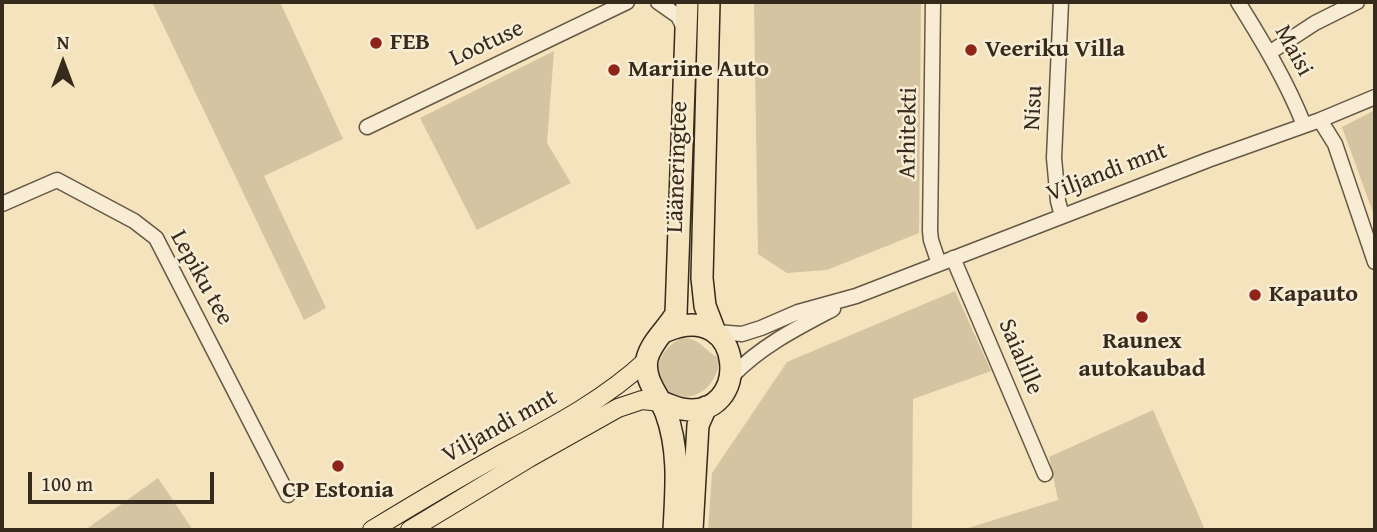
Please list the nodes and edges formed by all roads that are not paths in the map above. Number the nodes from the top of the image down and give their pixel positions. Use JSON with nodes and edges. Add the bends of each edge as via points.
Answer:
{"nodes":[{"id":1,"x":627,"y":2,"type":"edge"},
{"id":2,"x":659,"y":2,"type":"edge"},
{"id":3,"x":687,"y":2,"type":"edge"},
{"id":4,"x":933,"y":2,"type":"edge"},
{"id":5,"x":1061,"y":2,"type":"edge"},
{"id":6,"x":1238,"y":2,"type":"edge"},
{"id":7,"x":1357,"y":2,"type":"edge"},
{"id":8,"x":706,"y":7,"type":"edge"},
{"id":9,"x":686,"y":34,"type":"junction"},
{"id":10,"x":1269,"y":53,"type":"junction"},
{"id":11,"x":1375,"y":97,"type":"edge"},
{"id":12,"x":1320,"y":120,"type":"junction"},
{"id":13,"x":1304,"y":125,"type":"junction"},
{"id":14,"x":367,"y":127,"type":"dead end"},
{"id":15,"x":2,"y":204,"type":"edge"},
{"id":16,"x":1062,"y":216,"type":"junction"},
{"id":17,"x":946,"y":261,"type":"junction"},
{"id":18,"x":1375,"y":262,"type":"edge"},
{"id":19,"x":856,"y":296,"type":"junction"},
{"id":20,"x":666,"y":331,"type":"junction"},
{"id":21,"x":715,"y":332,"type":"junction"},
{"id":22,"x":647,"y":360,"type":"junction"},
{"id":23,"x":732,"y":376,"type":"junction"},
{"id":24,"x":661,"y":402,"type":"junction"},
{"id":25,"x":706,"y":407,"type":"junction"},
{"id":26,"x":1045,"y":474,"type":"dead end"},
{"id":27,"x":288,"y":495,"type":"dead end"},
{"id":28,"x":372,"y":530,"type":"edge"},
{"id":29,"x":410,"y":530,"type":"edge"},
{"id":30,"x":674,"y":530,"type":"edge"},
{"id":31,"x":692,"y":530,"type":"edge"}],
"edges":[{"from":1,"to":14,"type":"street","name":"Lootuse"},
{"from":2,"to":9,"type":"street","via":[[678,16]]},
{"from":3,"to":9,"type":"highway","name":"Lääneringtee"},
{"from":4,"to":17,"type":"street","name":"Arhitekti","via":[[930,231]]},
{"from":5,"to":16,"type":"street","name":"Nisu","via":[[1054,158]]},
{"from":6,"to":10,"type":"street","name":"Maisi"},
{"from":7,"to":10,"type":"street"},
{"from":8,"to":21,"type":"highway","name":"Lääneringtee","via":[[702,278],[705,306]]},
{"from":9,"to":20,"type":"highway","name":"Lääneringtee","via":[[676,314]]},
{"from":10,"to":13,"type":"street","name":"Maisi"},
{"from":11,"to":12,"type":"street","name":"Viljandi mnt"},
{"from":12,"to":13,"type":"street","name":"Viljandi mnt"},
{"from":12,"to":18,"type":"street","via":[[1335,144]]},
{"from":13,"to":16,"type":"street","name":"Viljandi mnt"},
{"from":15,"to":27,"type":"street","name":"Lepiku tee","via":[[57,180],[134,221],[156,238]]},
{"from":16,"to":17,"type":"street","name":"Viljandi mnt"},
{"from":17,"to":19,"type":"street","name":"Viljandi mnt"},
{"from":17,"to":26,"type":"street","name":"Saialille"},
{"from":19,"to":21,"type":"street","name":"Viljandi mnt","via":[[742,334]]},
{"from":19,"to":23,"type":"street","name":"Viljandi mnt","via":[[774,341]]},
{"from":20,"to":21,"type":"highway","via":[[692,324]]},
{"from":20,"to":22,"type":"highway","name":"Lääneringtee"},
{"from":21,"to":23,"type":"highway","name":"Lääneringtee","via":[[729,351]]},
{"from":22,"to":24,"type":"highway","via":[[648,377]]},
{"from":22,"to":28,"type":"main road","name":"Viljandi mnt","via":[[623,383],[577,413]]},
{"from":23,"to":25,"type":"highway","via":[[722,396]]},
{"from":24,"to":25,"type":"highway","via":[[680,409]]},
{"from":24,"to":29,"type":"main road","name":"Viljandi mnt","via":[[642,400],[618,408]]},
{"from":24,"to":30,"type":"highway","via":[[675,447]]},
{"from":25,"to":31,"type":"highway","via":[[698,425]]}]}
